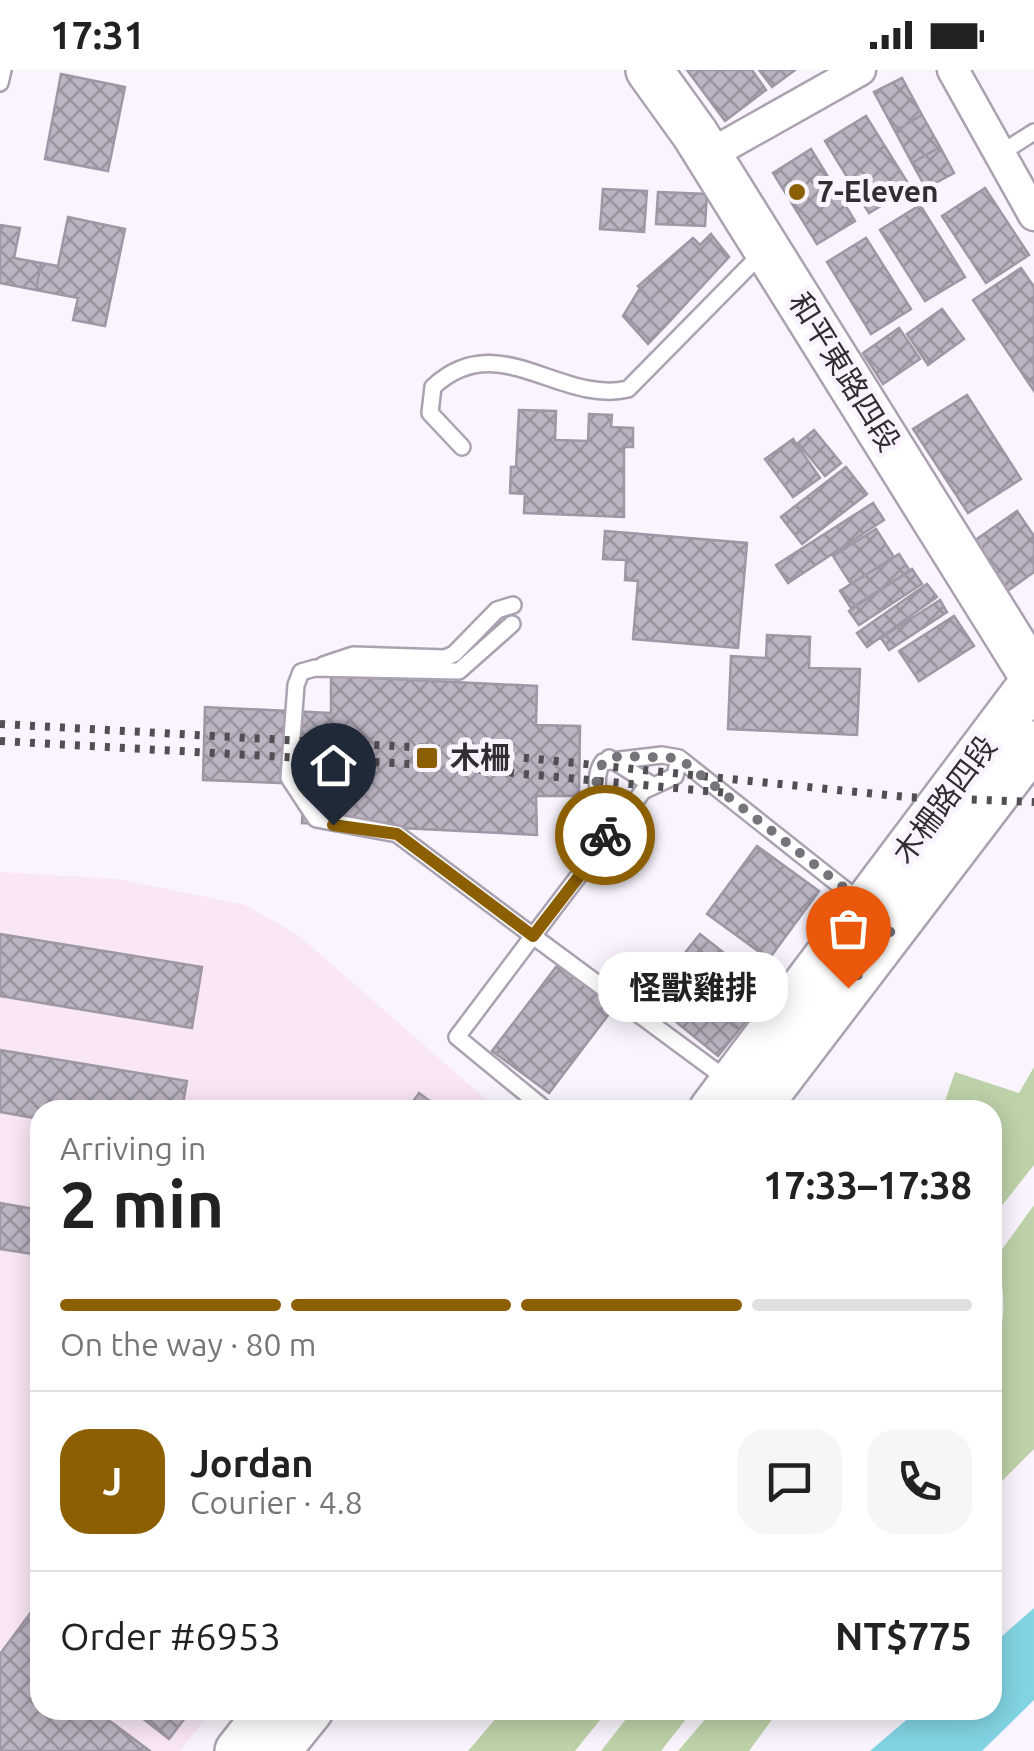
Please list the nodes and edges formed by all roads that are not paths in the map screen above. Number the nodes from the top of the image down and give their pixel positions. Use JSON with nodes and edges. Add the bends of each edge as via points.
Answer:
{"nodes":[{"id":1,"x":3,"y":70,"type":"edge"},
{"id":2,"x":649,"y":70,"type":"edge"},
{"id":3,"x":860,"y":70,"type":"edge"},
{"id":4,"x":953,"y":70,"type":"edge"},
{"id":5,"x":0,"y":83,"type":"edge"},
{"id":6,"x":1034,"y":132,"type":"edge"},
{"id":7,"x":708,"y":155,"type":"junction"},
{"id":8,"x":998,"y":155,"type":"junction"},
{"id":9,"x":1034,"y":215,"type":"edge"},
{"id":10,"x":767,"y":248,"type":"junction"},
{"id":11,"x":462,"y":447,"type":"dead end"},
{"id":12,"x":514,"y":605,"type":"dead end"},
{"id":13,"x":512,"y":624,"type":"dead end"},
{"id":14,"x":314,"y":668,"type":"junction"},
{"id":15,"x":1034,"y":680,"type":"edge"},
{"id":16,"x":1034,"y":744,"type":"edge"},
{"id":17,"x":609,"y":758,"type":"junction"},
{"id":18,"x":679,"y":758,"type":"junction"},
{"id":19,"x":652,"y":785,"type":"junction"},
{"id":20,"x":604,"y":844,"type":"junction"},
{"id":21,"x":880,"y":916,"type":"junction"},
{"id":22,"x":533,"y":936,"type":"junction"},
{"id":23,"x":534,"y":1100,"type":"edge"},
{"id":24,"x":732,"y":1100,"type":"edge"},
{"id":25,"x":734,"y":1100,"type":"edge"},
{"id":26,"x":262,"y":1720,"type":"edge"},
{"id":27,"x":302,"y":1720,"type":"edge"},
{"id":28,"x":238,"y":1751,"type":"edge"},
{"id":29,"x":277,"y":1751,"type":"edge"}],
"edges":[{"from":1,"to":5,"type":"lane"},
{"from":2,"to":7,"type":"main road","name":"和平東路四段"},
{"from":3,"to":7,"type":"street"},
{"from":4,"to":8,"type":"street"},
{"from":6,"to":8,"type":"lane"},
{"from":7,"to":10,"type":"main road","name":"和平東路四段"},
{"from":8,"to":9,"type":"street"},
{"from":10,"to":11,"type":"lane","via":[[628,389],[590,393],[518,364],[456,370],[433,386],[430,413]]},
{"from":10,"to":15,"type":"main road","name":"和平東路四段"},
{"from":12,"to":14,"type":"lane","via":[[498,610],[445,658],[352,655]]},
{"from":13,"to":14,"type":"lane","via":[[459,671]]},
{"from":14,"to":22,"type":"lane","via":[[297,678],[289,778],[316,819],[397,834]]},
{"from":15,"to":21,"type":"main road","name":"木柵路四段"},
{"from":16,"to":21,"type":"main road","name":"木柵路四段"},
{"from":17,"to":18,"type":"lane"},
{"from":17,"to":19,"type":"lane"},
{"from":17,"to":20,"type":"lane","via":[[596,779]]},
{"from":18,"to":19,"type":"lane","via":[[675,776]]},
{"from":18,"to":21,"type":"lane"},
{"from":19,"to":20,"type":"lane"},
{"from":20,"to":22,"type":"lane"},
{"from":21,"to":25,"type":"main road","name":"木柵路四段"},
{"from":22,"to":23,"type":"lane","via":[[457,1036]]},
{"from":22,"to":24,"type":"lane"},
{"from":26,"to":28,"type":"main road"},
{"from":27,"to":29,"type":"main road"}]}
